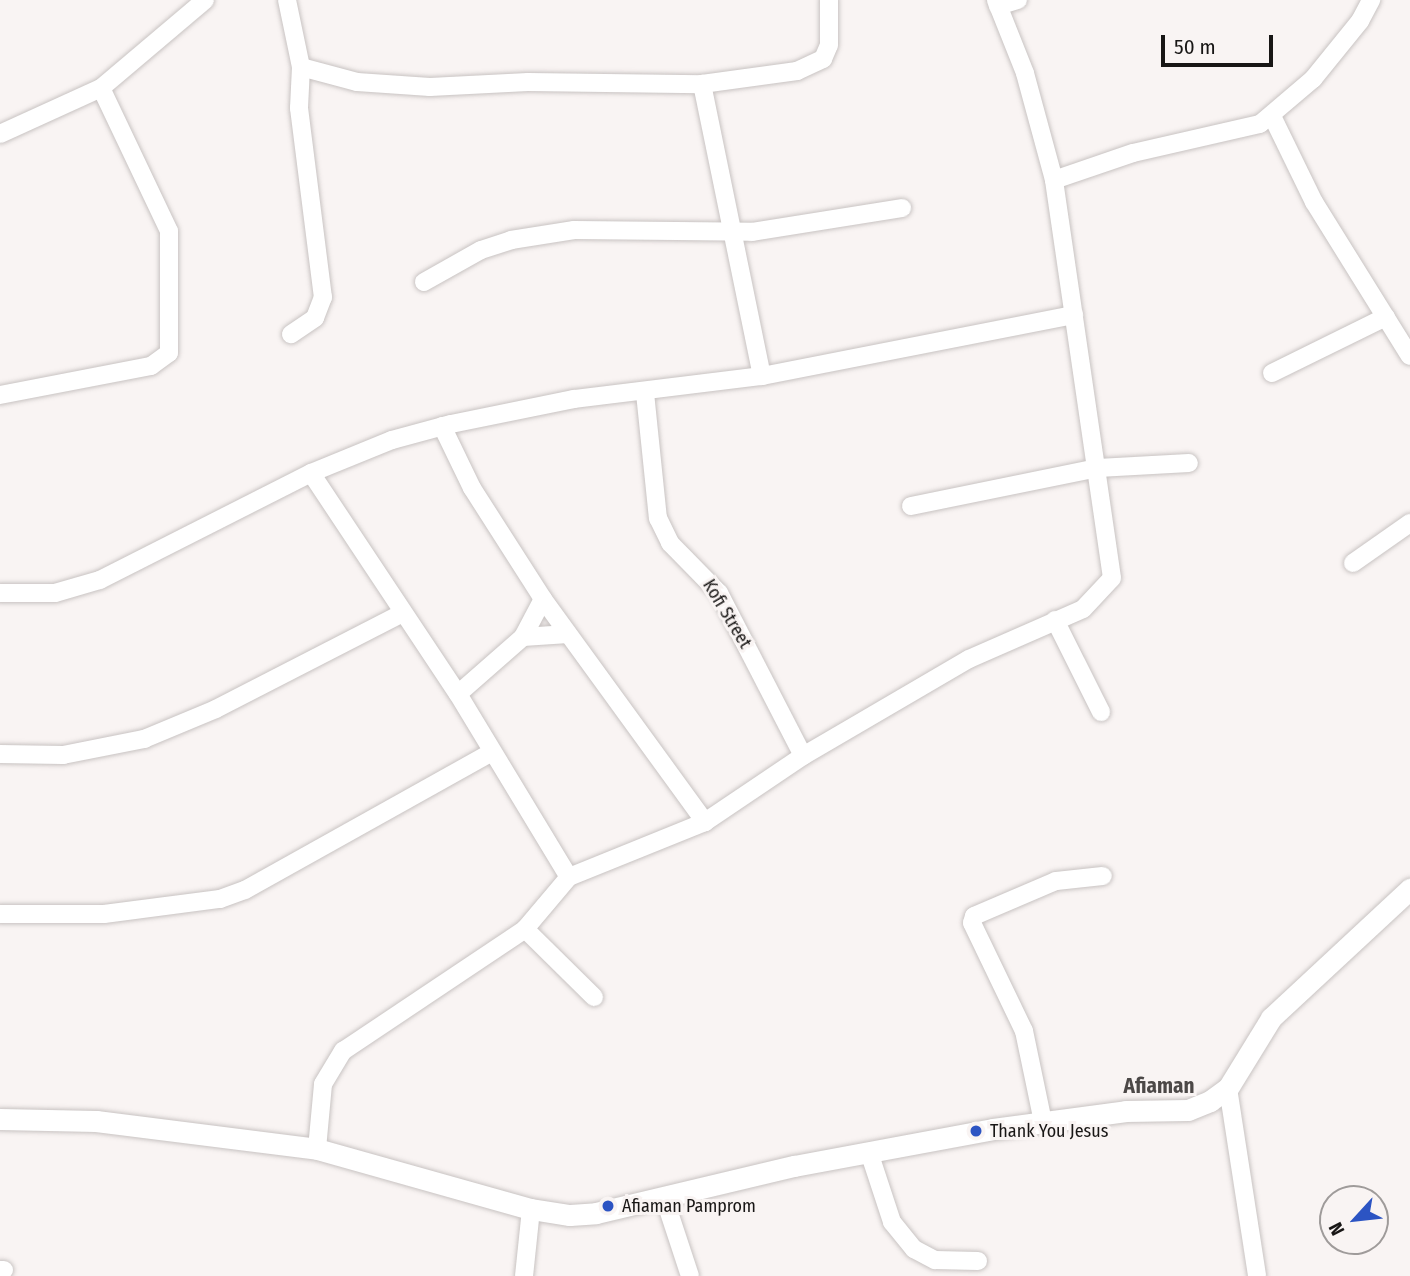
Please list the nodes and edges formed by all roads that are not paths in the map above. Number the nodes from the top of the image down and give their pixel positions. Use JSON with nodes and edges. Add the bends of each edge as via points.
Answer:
{"nodes":[{"id":1,"x":205,"y":0,"type":"edge"},
{"id":2,"x":287,"y":0,"type":"edge"},
{"id":3,"x":829,"y":0,"type":"edge"},
{"id":4,"x":1018,"y":0,"type":"edge"},
{"id":5,"x":1371,"y":0,"type":"edge"},
{"id":6,"x":997,"y":3,"type":"edge"},
{"id":7,"x":301,"y":67,"type":"junction"},
{"id":8,"x":702,"y":84,"type":"junction"},
{"id":9,"x":101,"y":88,"type":"junction"},
{"id":10,"x":1272,"y":116,"type":"junction"},
{"id":11,"x":0,"y":134,"type":"edge"},
{"id":12,"x":1054,"y":180,"type":"junction"},
{"id":13,"x":902,"y":208,"type":"dead end"},
{"id":14,"x":735,"y":233,"type":"junction"},
{"id":15,"x":424,"y":282,"type":"dead end"},
{"id":16,"x":1074,"y":315,"type":"junction"},
{"id":17,"x":1386,"y":317,"type":"junction"},
{"id":18,"x":291,"y":334,"type":"dead end"},
{"id":19,"x":1410,"y":356,"type":"edge"},
{"id":20,"x":1272,"y":373,"type":"dead end"},
{"id":21,"x":762,"y":376,"type":"junction"},
{"id":22,"x":645,"y":393,"type":"junction"},
{"id":23,"x":0,"y":395,"type":"edge"},
{"id":24,"x":442,"y":426,"type":"junction"},
{"id":25,"x":1189,"y":463,"type":"dead end"},
{"id":26,"x":1098,"y":468,"type":"junction"},
{"id":27,"x":311,"y":473,"type":"junction"},
{"id":28,"x":911,"y":506,"type":"dead end"},
{"id":29,"x":1410,"y":523,"type":"edge"},
{"id":30,"x":1353,"y":563,"type":"dead end"},
{"id":31,"x":0,"y":593,"type":"edge"},
{"id":32,"x":543,"y":598,"type":"junction"},
{"id":33,"x":401,"y":614,"type":"junction"},
{"id":34,"x":1055,"y":620,"type":"junction"},
{"id":35,"x":568,"y":634,"type":"junction"},
{"id":36,"x":523,"y":638,"type":"junction"},
{"id":37,"x":458,"y":694,"type":"junction"},
{"id":38,"x":1101,"y":712,"type":"dead end"},
{"id":39,"x":492,"y":752,"type":"junction"},
{"id":40,"x":0,"y":754,"type":"edge"},
{"id":41,"x":803,"y":756,"type":"junction"},
{"id":42,"x":705,"y":822,"type":"junction"},
{"id":43,"x":1102,"y":876,"type":"dead end"},
{"id":44,"x":569,"y":877,"type":"junction"},
{"id":45,"x":1410,"y":889,"type":"edge"},
{"id":46,"x":0,"y":914,"type":"edge"},
{"id":47,"x":526,"y":929,"type":"junction"},
{"id":48,"x":594,"y":997,"type":"dead end"},
{"id":49,"x":1228,"y":1088,"type":"junction"},
{"id":50,"x":0,"y":1119,"type":"edge"},
{"id":51,"x":1043,"y":1122,"type":"junction"},
{"id":52,"x":317,"y":1149,"type":"junction"},
{"id":53,"x":869,"y":1152,"type":"junction"},
{"id":54,"x":664,"y":1197,"type":"junction"},
{"id":55,"x":531,"y":1209,"type":"junction"},
{"id":56,"x":978,"y":1261,"type":"dead end"},
{"id":57,"x":524,"y":1276,"type":"edge"},
{"id":58,"x":691,"y":1276,"type":"edge"},
{"id":59,"x":1257,"y":1276,"type":"edge"}],
"edges":[{"from":1,"to":9,"type":"street"},
{"from":2,"to":7,"type":"street"},
{"from":3,"to":8,"type":"street","via":[[829,45],[823,59],[797,71]]},
{"from":4,"to":6,"type":"street"},
{"from":5,"to":10,"type":"street","via":[[1360,21],[1313,79]]},
{"from":6,"to":12,"type":"street","via":[[1025,73]]},
{"from":7,"to":8,"type":"street","via":[[357,82],[430,87],[528,82]]},
{"from":7,"to":18,"type":"street","via":[[299,108],[323,297],[315,318]]},
{"from":8,"to":14,"type":"street"},
{"from":9,"to":11,"type":"street"},
{"from":9,"to":23,"type":"street","via":[[169,231],[169,353],[151,366]]},
{"from":10,"to":12,"type":"street","via":[[1232,133],[1142,151]]},
{"from":10,"to":17,"type":"street","via":[[1314,202]]},
{"from":12,"to":16,"type":"street"},
{"from":13,"to":14,"type":"street"},
{"from":14,"to":15,"type":"street","via":[[594,229],[536,236],[494,244]]},
{"from":14,"to":21,"type":"street"},
{"from":16,"to":21,"type":"street"},
{"from":16,"to":26,"type":"street"},
{"from":17,"to":19,"type":"street"},
{"from":17,"to":20,"type":"street"},
{"from":21,"to":22,"type":"street"},
{"from":22,"to":24,"type":"street","via":[[574,400]]},
{"from":22,"to":41,"type":"street","name":"Kofi Street","via":[[658,518],[670,543],[719,593]]},
{"from":24,"to":27,"type":"street","via":[[392,440]]},
{"from":24,"to":32,"type":"street","via":[[471,488]]},
{"from":25,"to":26,"type":"street"},
{"from":26,"to":28,"type":"street"},
{"from":26,"to":34,"type":"street","via":[[1112,578],[1083,608]]},
{"from":27,"to":31,"type":"street","via":[[100,580],[55,593]]},
{"from":27,"to":33,"type":"street"},
{"from":29,"to":30,"type":"street"},
{"from":32,"to":35,"type":"street"},
{"from":32,"to":36,"type":"street"},
{"from":33,"to":37,"type":"street"},
{"from":33,"to":40,"type":"street","via":[[216,709],[144,738],[63,755]]},
{"from":34,"to":38,"type":"street"},
{"from":34,"to":41,"type":"street","via":[[969,659]]},
{"from":35,"to":36,"type":"street"},
{"from":35,"to":42,"type":"street"},
{"from":36,"to":37,"type":"street"},
{"from":37,"to":39,"type":"street"},
{"from":39,"to":44,"type":"street"},
{"from":39,"to":46,"type":"street","via":[[220,899],[104,914]]},
{"from":41,"to":42,"type":"street"},
{"from":42,"to":44,"type":"street"},
{"from":43,"to":51,"type":"street","via":[[1056,881],[974,916],[972,923],[1024,1031]]},
{"from":44,"to":47,"type":"street"},
{"from":45,"to":49,"type":"street","via":[[1271,1018]]},
{"from":47,"to":48,"type":"street"},
{"from":47,"to":52,"type":"street","via":[[343,1051],[323,1084]]},
{"from":49,"to":51,"type":"street","via":[[1188,1110],[1126,1111]]},
{"from":49,"to":59,"type":"street"},
{"from":50,"to":52,"type":"street","via":[[96,1121]]},
{"from":51,"to":53,"type":"street"},
{"from":52,"to":55,"type":"street"},
{"from":53,"to":54,"type":"street"},
{"from":53,"to":56,"type":"street","via":[[891,1222],[914,1249],[935,1260]]},
{"from":54,"to":55,"type":"street","via":[[596,1213],[570,1215]]},
{"from":54,"to":58,"type":"street"},
{"from":55,"to":57,"type":"street"}]}
